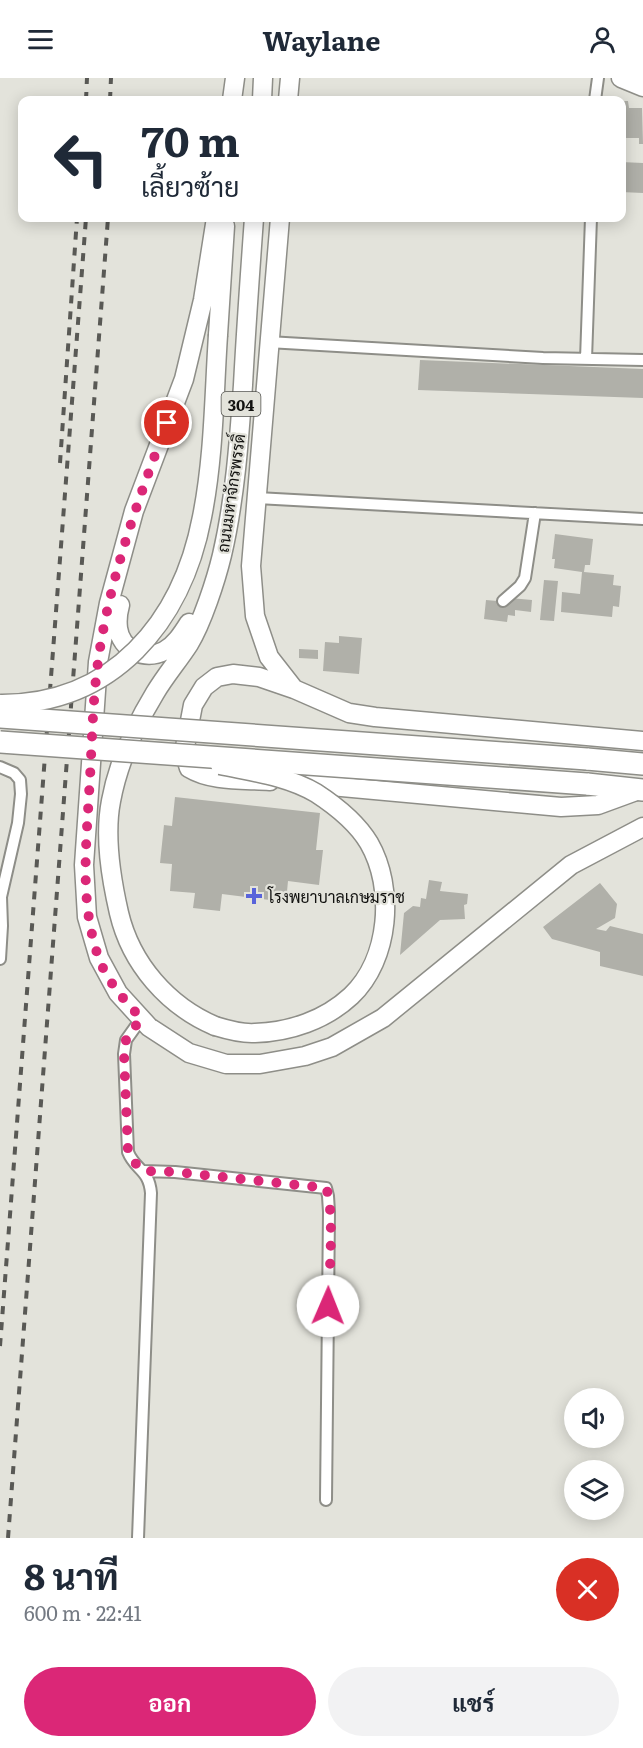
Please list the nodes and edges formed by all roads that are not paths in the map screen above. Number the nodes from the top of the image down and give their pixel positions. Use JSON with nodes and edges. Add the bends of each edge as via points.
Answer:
{"nodes":[{"id":1,"x":263,"y":78,"type":"edge"},
{"id":2,"x":290,"y":78,"type":"edge"},
{"id":3,"x":598,"y":78,"type":"edge"},
{"id":4,"x":621,"y":78,"type":"edge"},
{"id":5,"x":643,"y":87,"type":"edge"},
{"id":6,"x":262,"y":96,"type":"edge"},
{"id":7,"x":288,"y":96,"type":"edge"},
{"id":8,"x":596,"y":96,"type":"edge"},
{"id":9,"x":215,"y":222,"type":"edge"},
{"id":10,"x":226,"y":222,"type":"edge"},
{"id":11,"x":254,"y":222,"type":"edge"},
{"id":12,"x":280,"y":222,"type":"edge"},
{"id":13,"x":591,"y":222,"type":"edge"},
{"id":14,"x":268,"y":342,"type":"junction"},
{"id":15,"x":586,"y":359,"type":"junction"},
{"id":16,"x":643,"y":360,"type":"edge"},
{"id":17,"x":257,"y":498,"type":"junction"},
{"id":18,"x":134,"y":511,"type":"junction"},
{"id":19,"x":535,"y":513,"type":"junction"},
{"id":20,"x":643,"y":519,"type":"edge"},
{"id":21,"x":213,"y":588,"type":"junction"},
{"id":22,"x":503,"y":601,"type":"dead end"},
{"id":23,"x":294,"y":688,"type":"junction"},
{"id":24,"x":0,"y":704,"type":"edge"},
{"id":25,"x":0,"y":717,"type":"edge"},
{"id":26,"x":643,"y":741,"type":"edge"},
{"id":27,"x":0,"y":742,"type":"edge"},
{"id":28,"x":168,"y":755,"type":"junction"},
{"id":29,"x":643,"y":764,"type":"edge"},
{"id":30,"x":0,"y":767,"type":"edge"},
{"id":31,"x":642,"y":790,"type":"edge"},
{"id":32,"x":643,"y":828,"type":"edge"},
{"id":33,"x":0,"y":959,"type":"edge"},
{"id":34,"x":141,"y":1018,"type":"junction"},
{"id":35,"x":144,"y":1171,"type":"junction"},
{"id":36,"x":326,"y":1500,"type":"dead end"},
{"id":37,"x":138,"y":1538,"type":"edge"}],
"edges":[{"from":1,"to":6,"type":"main road"},
{"from":2,"to":7,"type":"main road"},
{"from":3,"to":8,"type":"street"},
{"from":4,"to":5,"type":"main road"},
{"from":9,"to":18,"type":"main road","via":[[184,379]]},
{"from":10,"to":24,"type":"main road","bridge":true,"via":[[210,461],[195,550],[183,579],[141,646],[104,676],[54,699]]},
{"from":11,"to":21,"type":"main road","name":"ถนนมหาจักรพรรดิ์","number":"304","via":[[238,460]]},
{"from":12,"to":14,"type":"main road"},
{"from":13,"to":15,"type":"street"},
{"from":14,"to":15,"type":"street"},
{"from":14,"to":17,"type":"main road"},
{"from":15,"to":16,"type":"street"},
{"from":17,"to":19,"type":"street"},
{"from":17,"to":23,"type":"main road","via":[[251,566],[255,616],[269,657]]},
{"from":18,"to":21,"type":"main road","via":[[117,620],[128,648],[147,655],[166,650],[179,638]]},
{"from":18,"to":34,"type":"main road","via":[[98,662],[84,865],[87,917],[99,958],[118,993]]},
{"from":19,"to":20,"type":"street"},
{"from":19,"to":22,"type":"street","via":[[525,578]]},
{"from":21,"to":28,"type":"main road","bridge":true,"via":[[190,642],[135,730],[110,802],[108,834],[121,923],[132,948],[160,988],[178,1006],[215,1026],[254,1033],[301,1026],[335,1008],[352,995],[366,975],[381,939],[387,906],[384,884],[369,842],[347,817],[314,792],[290,781]]},
{"from":23,"to":26,"type":"main road","via":[[349,713],[375,717]]},
{"from":23,"to":31,"type":"main road","via":[[246,675],[217,677],[204,687],[193,705],[184,752],[189,768],[216,777],[561,807],[598,805]]},
{"from":25,"to":29,"type":"highway","bridge":true},
{"from":27,"to":28,"type":"highway","bridge":true},
{"from":28,"to":31,"type":"highway","bridge":true},
{"from":30,"to":33,"type":"street","via":[[20,780],[21,794],[2,897]]},
{"from":32,"to":34,"type":"main road","via":[[571,865],[383,1018],[332,1047],[260,1064],[226,1064],[189,1053]]},
{"from":34,"to":35,"type":"street","via":[[126,1040],[124,1054],[128,1152]]},
{"from":35,"to":36,"type":"street","via":[[326,1188]]},
{"from":35,"to":37,"type":"street","via":[[151,1193]]}]}
